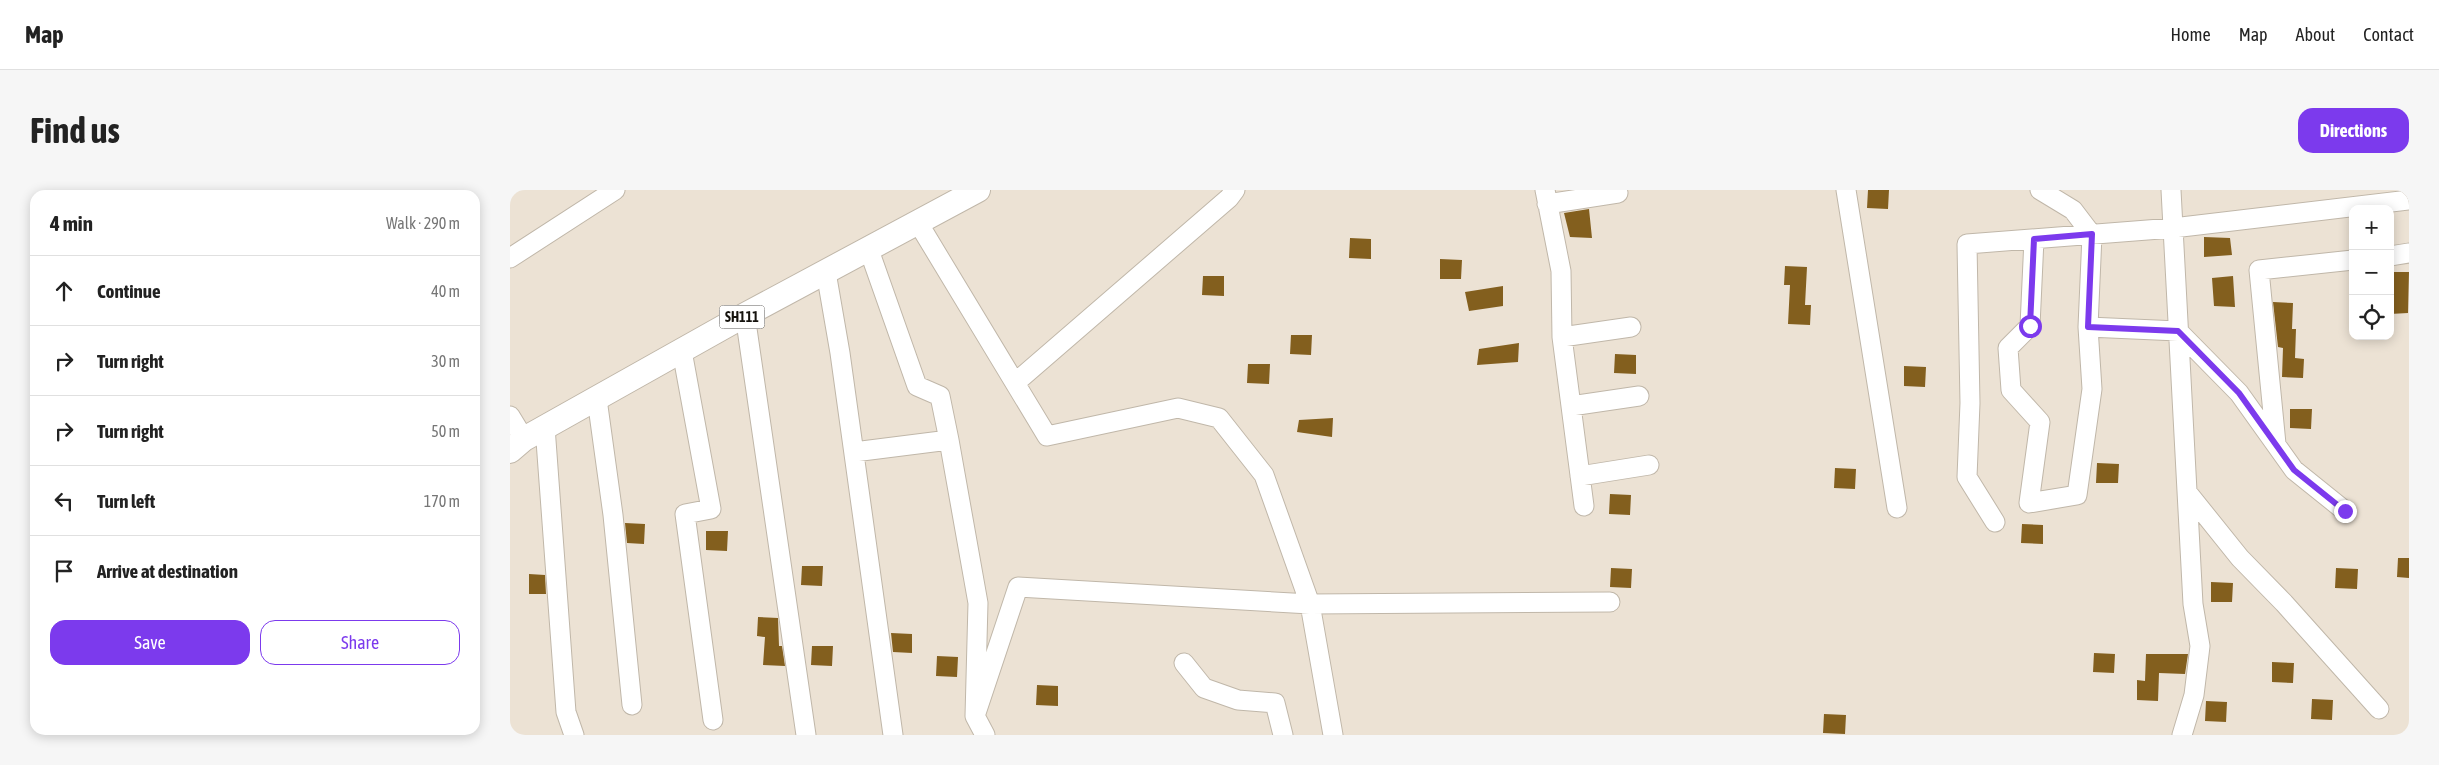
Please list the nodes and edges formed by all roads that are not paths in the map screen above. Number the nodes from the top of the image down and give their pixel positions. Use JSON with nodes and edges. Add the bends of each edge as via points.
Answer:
{"nodes":[{"id":1,"x":615,"y":190,"type":"edge"},
{"id":2,"x":978,"y":190,"type":"edge"},
{"id":3,"x":1235,"y":190,"type":"edge"},
{"id":4,"x":1846,"y":190,"type":"edge"},
{"id":5,"x":2040,"y":190,"type":"edge"},
{"id":6,"x":2171,"y":190,"type":"edge"},
{"id":7,"x":1618,"y":193,"type":"dead end"},
{"id":8,"x":1546,"y":197,"type":"edge"},
{"id":9,"x":2370,"y":197,"type":"edge"},
{"id":10,"x":2409,"y":200,"type":"edge"},
{"id":11,"x":917,"y":221,"type":"junction"},
{"id":12,"x":2173,"y":228,"type":"junction"},
{"id":13,"x":2092,"y":234,"type":"junction"},
{"id":14,"x":2034,"y":239,"type":"junction"},
{"id":15,"x":869,"y":250,"type":"junction"},
{"id":16,"x":2409,"y":254,"type":"edge"},
{"id":17,"x":2394,"y":256,"type":"edge"},
{"id":18,"x":510,"y":258,"type":"edge"},
{"id":19,"x":2349,"y":260,"type":"edge"},
{"id":20,"x":826,"y":272,"type":"junction"},
{"id":21,"x":745,"y":315,"type":"junction"},
{"id":22,"x":1631,"y":327,"type":"dead end"},
{"id":23,"x":2088,"y":327,"type":"junction"},
{"id":24,"x":2178,"y":331,"type":"junction"},
{"id":25,"x":1562,"y":336,"type":"junction"},
{"id":26,"x":682,"y":351,"type":"junction"},
{"id":27,"x":1015,"y":383,"type":"junction"},
{"id":28,"x":1639,"y":396,"type":"dead end"},
{"id":29,"x":597,"y":399,"type":"junction"},
{"id":30,"x":1571,"y":406,"type":"junction"},
{"id":31,"x":510,"y":416,"type":"edge"},
{"id":32,"x":545,"y":427,"type":"junction"},
{"id":33,"x":949,"y":440,"type":"junction"},
{"id":34,"x":517,"y":445,"type":"edge"},
{"id":35,"x":2276,"y":445,"type":"junction"},
{"id":36,"x":854,"y":452,"type":"junction"},
{"id":37,"x":1649,"y":465,"type":"dead end"},
{"id":38,"x":1580,"y":476,"type":"junction"},
{"id":39,"x":2187,"y":492,"type":"junction"},
{"id":40,"x":1584,"y":506,"type":"dead end"},
{"id":41,"x":1897,"y":508,"type":"dead end"},
{"id":42,"x":2345,"y":511,"type":"dead end"},
{"id":43,"x":1995,"y":522,"type":"dead end"},
{"id":44,"x":1610,"y":602,"type":"dead end"},
{"id":45,"x":1310,"y":604,"type":"junction"},
{"id":46,"x":1184,"y":663,"type":"dead end"},
{"id":47,"x":632,"y":705,"type":"dead end"},
{"id":48,"x":2379,"y":710,"type":"dead end"},
{"id":49,"x":975,"y":716,"type":"junction"},
{"id":50,"x":713,"y":720,"type":"dead end"},
{"id":51,"x":574,"y":735,"type":"edge"},
{"id":52,"x":806,"y":735,"type":"edge"},
{"id":53,"x":893,"y":735,"type":"edge"},
{"id":54,"x":985,"y":735,"type":"edge"},
{"id":55,"x":1283,"y":735,"type":"edge"},
{"id":56,"x":1333,"y":735,"type":"edge"},
{"id":57,"x":2182,"y":735,"type":"edge"}],
"edges":[{"from":1,"to":18,"type":"street"},
{"from":2,"to":11,"type":"main road","number":"SH111"},
{"from":3,"to":27,"type":"street"},
{"from":4,"to":41,"type":"street"},
{"from":5,"to":13,"type":"street","via":[[2073,210]]},
{"from":6,"to":12,"type":"street"},
{"from":7,"to":8,"type":"street"},
{"from":8,"to":25,"type":"street","via":[[1561,270]]},
{"from":9,"to":10,"type":"street"},
{"from":9,"to":12,"type":"street"},
{"from":11,"to":15,"type":"main road","number":"SH111"},
{"from":11,"to":27,"type":"street"},
{"from":12,"to":13,"type":"street"},
{"from":12,"to":24,"type":"street"},
{"from":13,"to":14,"type":"street"},
{"from":13,"to":23,"type":"street"},
{"from":14,"to":23,"type":"street","via":[[2030,326],[2008,348],[2011,390],[2040,422],[2029,504],[2077,495],[2092,390]]},
{"from":14,"to":43,"type":"street","via":[[1967,244],[1970,404],[1967,477]]},
{"from":15,"to":20,"type":"main road","number":"SH111"},
{"from":15,"to":33,"type":"street","via":[[917,386],[940,396]]},
{"from":16,"to":17,"type":"street"},
{"from":19,"to":35,"type":"street","via":[[2259,270]]},
{"from":20,"to":21,"type":"main road","number":"SH111"},
{"from":20,"to":36,"type":"street"},
{"from":21,"to":26,"type":"main road","number":"SH111"},
{"from":21,"to":52,"type":"street"},
{"from":22,"to":25,"type":"street"},
{"from":23,"to":24,"type":"street"},
{"from":24,"to":35,"type":"street","via":[[2239,393]]},
{"from":24,"to":39,"type":"street"},
{"from":25,"to":30,"type":"street"},
{"from":26,"to":29,"type":"main road","number":"SH111"},
{"from":26,"to":50,"type":"street","via":[[711,509],[685,514]]},
{"from":27,"to":45,"type":"street","via":[[1047,436],[1178,408],[1219,418],[1264,474]]},
{"from":28,"to":30,"type":"street"},
{"from":29,"to":32,"type":"main road","number":"SH111"},
{"from":29,"to":47,"type":"street"},
{"from":30,"to":38,"type":"street"},
{"from":31,"to":34,"type":"street"},
{"from":32,"to":34,"type":"main road","number":"SH111"},
{"from":32,"to":51,"type":"street","via":[[566,712]]},
{"from":33,"to":36,"type":"street"},
{"from":33,"to":49,"type":"street","via":[[978,603]]},
{"from":35,"to":42,"type":"street","via":[[2294,470]]},
{"from":36,"to":53,"type":"street"},
{"from":37,"to":38,"type":"street"},
{"from":38,"to":40,"type":"street"},
{"from":39,"to":48,"type":"street","via":[[2240,558]]},
{"from":39,"to":57,"type":"street","via":[[2193,604],[2200,646],[2194,695]]},
{"from":44,"to":45,"type":"street"},
{"from":45,"to":49,"type":"street","via":[[1018,587]]},
{"from":45,"to":56,"type":"street"},
{"from":46,"to":55,"type":"street","via":[[1204,688],[1238,700],[1275,703]]},
{"from":49,"to":54,"type":"street"}]}
